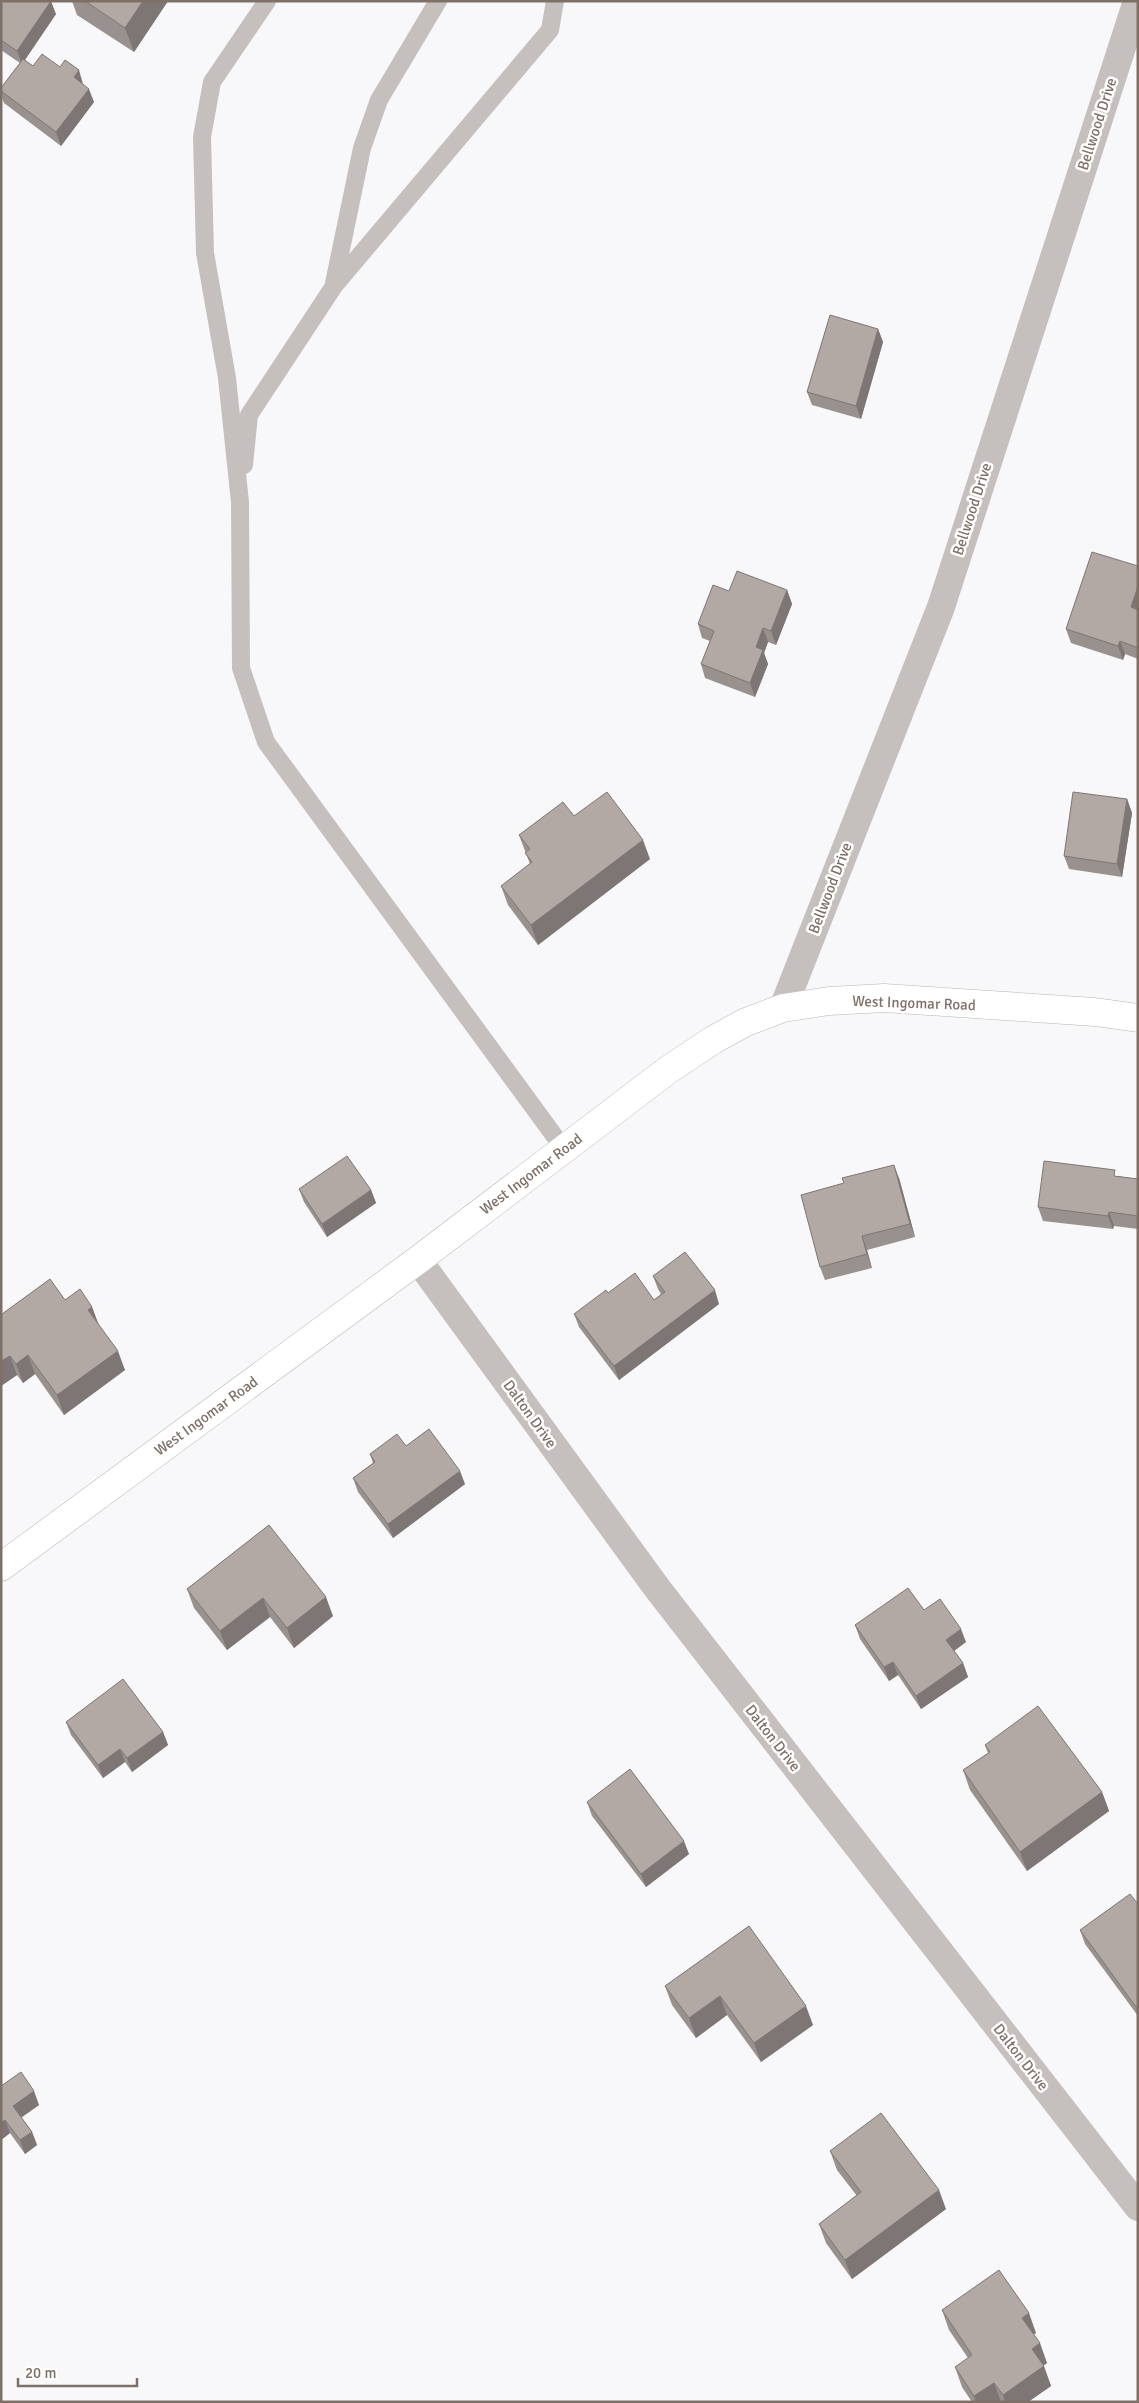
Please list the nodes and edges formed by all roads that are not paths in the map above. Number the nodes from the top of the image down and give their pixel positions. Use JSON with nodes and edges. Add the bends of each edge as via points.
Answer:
{"nodes":[{"id":1,"x":268,"y":1,"type":"edge"},
{"id":2,"x":438,"y":1,"type":"edge"},
{"id":3,"x":555,"y":1,"type":"edge"},
{"id":4,"x":1137,"y":1,"type":"edge"},
{"id":5,"x":334,"y":286,"type":"junction"},
{"id":6,"x":240,"y":502,"type":"junction"},
{"id":7,"x":784,"y":1008,"type":"junction"},
{"id":8,"x":1138,"y":1018,"type":"edge"},
{"id":9,"x":564,"y":1149,"type":"junction"},
{"id":10,"x":418,"y":1260,"type":"junction"},
{"id":11,"x":1,"y":1567,"type":"edge"},
{"id":12,"x":1138,"y":2207,"type":"edge"}],
"edges":[{"from":1,"to":6,"type":"lane","via":[[212,82],[202,137],[205,253],[227,378]]},
{"from":2,"to":5,"type":"lane","via":[[379,100],[373,116],[362,148]]},
{"from":3,"to":5,"type":"lane","via":[[550,30]]},
{"from":4,"to":7,"type":"street","name":"Bellwood Drive","via":[[940,607]]},
{"from":5,"to":6,"type":"lane","via":[[249,415]]},
{"from":6,"to":9,"type":"lane","via":[[241,668],[266,742]]},
{"from":7,"to":8,"type":"street","name":"West Ingomar Road","via":[[884,998],[1095,1012]]},
{"from":7,"to":9,"type":"street","name":"West Ingomar Road","via":[[746,1022],[714,1040],[668,1070]]},
{"from":9,"to":10,"type":"street","name":"West Ingomar Road"},
{"from":10,"to":11,"type":"street","name":"West Ingomar Road"},
{"from":10,"to":12,"type":"street","name":"Dalton Drive","via":[[657,1588]]}]}
